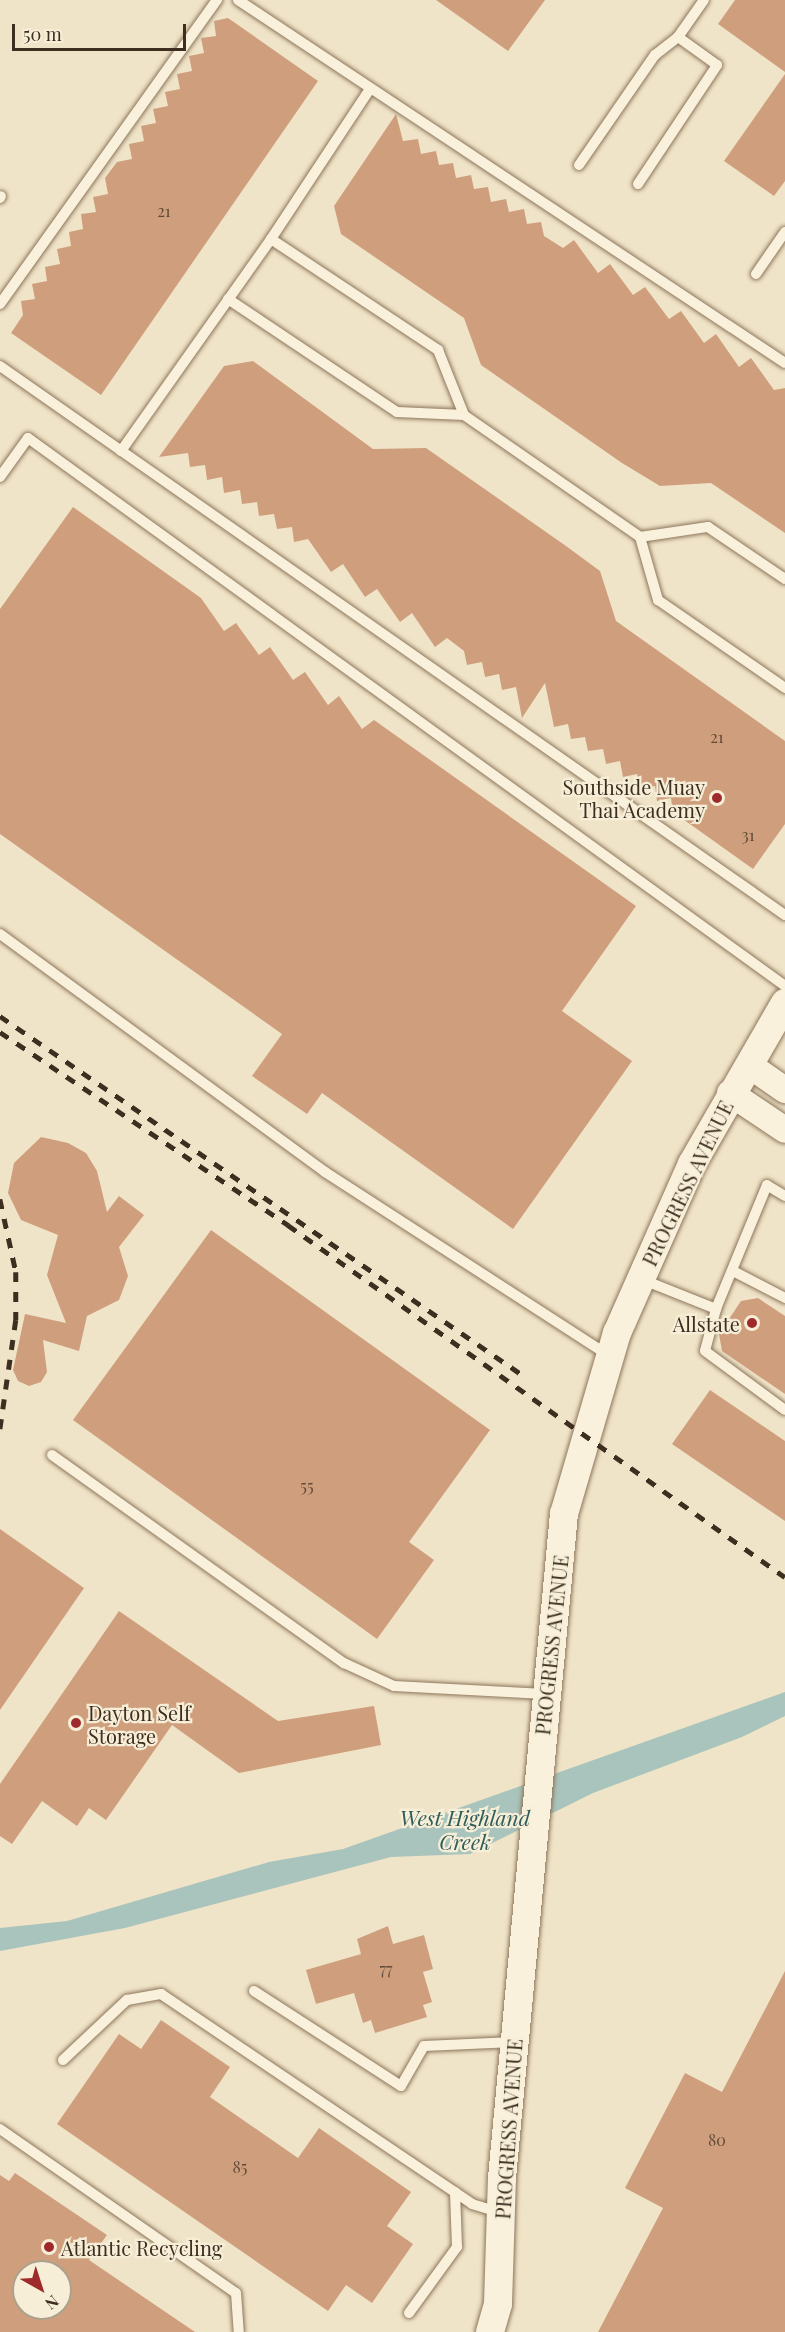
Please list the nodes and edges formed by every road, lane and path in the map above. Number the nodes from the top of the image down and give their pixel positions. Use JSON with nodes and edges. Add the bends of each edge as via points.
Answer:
{"nodes":[{"id":1,"x":217,"y":0,"type":"edge"},
{"id":2,"x":238,"y":0,"type":"edge"},
{"id":3,"x":704,"y":0,"type":"edge"},
{"id":4,"x":678,"y":37,"type":"junction"},
{"id":5,"x":370,"y":89,"type":"junction"},
{"id":6,"x":579,"y":165,"type":"dead end"},
{"id":7,"x":638,"y":184,"type":"dead end"},
{"id":8,"x":785,"y":232,"type":"edge"},
{"id":9,"x":271,"y":239,"type":"junction"},
{"id":10,"x":756,"y":274,"type":"dead end"},
{"id":11,"x":228,"y":300,"type":"junction"},
{"id":12,"x":0,"y":304,"type":"edge"},
{"id":13,"x":785,"y":363,"type":"edge"},
{"id":14,"x":0,"y":366,"type":"edge"},
{"id":15,"x":464,"y":415,"type":"junction"},
{"id":16,"x":121,"y":451,"type":"junction"},
{"id":17,"x":0,"y":477,"type":"edge"},
{"id":18,"x":640,"y":537,"type":"junction"},
{"id":19,"x":785,"y":579,"type":"edge"},
{"id":20,"x":785,"y":688,"type":"edge"},
{"id":21,"x":785,"y":915,"type":"edge"},
{"id":22,"x":0,"y":934,"type":"edge"},
{"id":23,"x":785,"y":986,"type":"edge"},
{"id":24,"x":785,"y":1003,"type":"edge"},
{"id":25,"x":749,"y":1065,"type":"junction"},
{"id":26,"x":785,"y":1090,"type":"edge"},
{"id":27,"x":730,"y":1093,"type":"junction"},
{"id":28,"x":785,"y":1130,"type":"edge"},
{"id":29,"x":785,"y":1196,"type":"edge"},
{"id":30,"x":733,"y":1271,"type":"junction"},
{"id":31,"x":641,"y":1279,"type":"junction"},
{"id":32,"x":785,"y":1298,"type":"edge"},
{"id":33,"x":716,"y":1309,"type":"junction"},
{"id":34,"x":609,"y":1357,"type":"junction"},
{"id":35,"x":785,"y":1410,"type":"edge"},
{"id":36,"x":52,"y":1455,"type":"dead end"},
{"id":37,"x":545,"y":1694,"type":"junction"},
{"id":38,"x":254,"y":1991,"type":"dead end"},
{"id":39,"x":514,"y":2042,"type":"junction"},
{"id":40,"x":63,"y":2060,"type":"dead end"},
{"id":41,"x":0,"y":2129,"type":"edge"},
{"id":42,"x":455,"y":2192,"type":"junction"},
{"id":43,"x":501,"y":2213,"type":"junction"},
{"id":44,"x":409,"y":2313,"type":"dead end"},
{"id":45,"x":239,"y":2332,"type":"edge"},
{"id":46,"x":490,"y":2332,"type":"edge"}],
"edges":[{"from":1,"to":12,"type":"lane"},
{"from":2,"to":5,"type":"lane"},
{"from":3,"to":4,"type":"lane"},
{"from":4,"to":6,"type":"lane","via":[[655,55]]},
{"from":4,"to":7,"type":"lane","via":[[717,65]]},
{"from":5,"to":9,"type":"lane"},
{"from":5,"to":13,"type":"lane"},
{"from":8,"to":10,"type":"lane"},
{"from":9,"to":11,"type":"lane"},
{"from":9,"to":15,"type":"lane","via":[[438,350]]},
{"from":11,"to":15,"type":"lane","via":[[397,412]]},
{"from":11,"to":16,"type":"lane"},
{"from":14,"to":16,"type":"lane"},
{"from":15,"to":18,"type":"lane"},
{"from":16,"to":21,"type":"lane"},
{"from":17,"to":23,"type":"lane","via":[[28,438]]},
{"from":18,"to":19,"type":"lane","via":[[708,527]]},
{"from":18,"to":20,"type":"lane","via":[[657,600]]},
{"from":22,"to":34,"type":"lane","via":[[325,1172]]},
{"from":24,"to":25,"type":"main road","name":"PROGRESS AVENUE"},
{"from":25,"to":26,"type":"street"},
{"from":25,"to":27,"type":"main road","name":"PROGRESS AVENUE"},
{"from":27,"to":28,"type":"street"},
{"from":27,"to":31,"type":"main road","name":"PROGRESS AVENUE","via":[[692,1164]]},
{"from":29,"to":30,"type":"lane","via":[[766,1185]]},
{"from":30,"to":32,"type":"lane"},
{"from":30,"to":33,"type":"lane"},
{"from":31,"to":33,"type":"lane"},
{"from":31,"to":34,"type":"main road","name":"PROGRESS AVENUE"},
{"from":33,"to":35,"type":"lane","via":[[705,1352]]},
{"from":34,"to":37,"type":"main road","name":"PROGRESS AVENUE","via":[[564,1515]]},
{"from":36,"to":37,"type":"lane","via":[[344,1663],[394,1686]]},
{"from":37,"to":39,"type":"main road","name":"PROGRESS AVENUE"},
{"from":38,"to":39,"type":"lane","via":[[401,2086],[424,2046]]},
{"from":39,"to":43,"type":"main road","name":"PROGRESS AVENUE"},
{"from":40,"to":42,"type":"lane","via":[[127,2000],[161,1994]]},
{"from":41,"to":45,"type":"lane","via":[[236,2293]]},
{"from":42,"to":43,"type":"lane"},
{"from":42,"to":44,"type":"lane","via":[[457,2247]]},
{"from":43,"to":46,"type":"main road","name":"PROGRESS AVENUE","via":[[498,2304]]}]}
